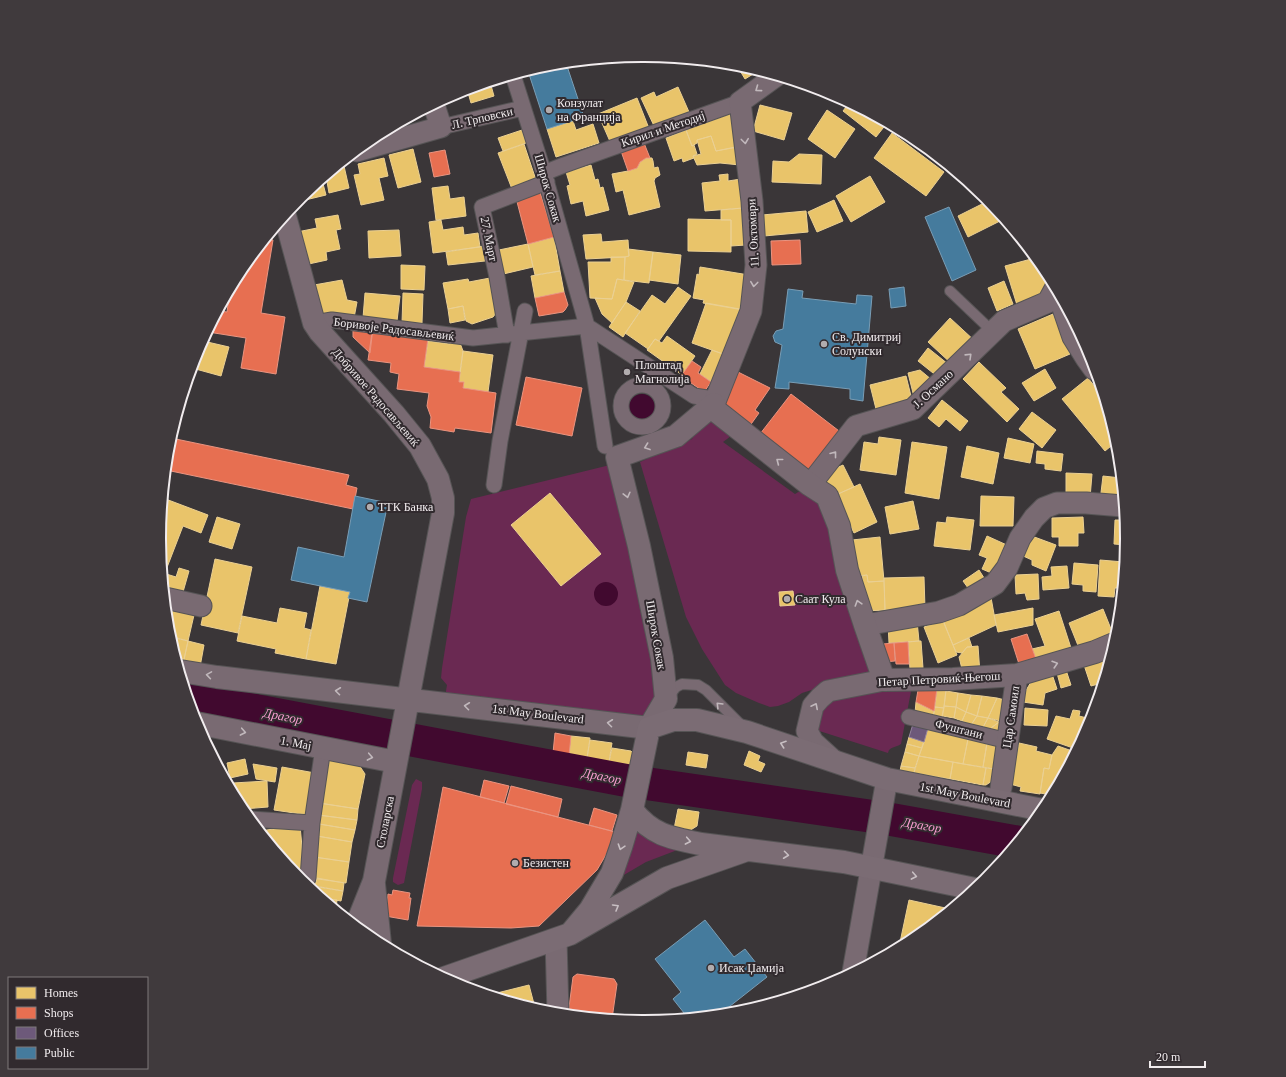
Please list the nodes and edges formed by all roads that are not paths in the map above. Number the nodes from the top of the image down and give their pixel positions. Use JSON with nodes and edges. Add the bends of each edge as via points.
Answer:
{"nodes":[{"id":1,"x":515,"y":79,"type":"edge"},
{"id":2,"x":771,"y":80,"type":"edge"},
{"id":3,"x":740,"y":102,"type":"junction"},
{"id":4,"x":523,"y":108,"type":"junction"},
{"id":5,"x":436,"y":109,"type":"edge"},
{"id":6,"x":441,"y":127,"type":"junction"},
{"id":7,"x":371,"y":147,"type":"edge"},
{"id":8,"x":546,"y":177,"type":"junction"},
{"id":9,"x":287,"y":222,"type":"edge"},
{"id":10,"x":950,"y":291,"type":"dead end"},
{"id":11,"x":1052,"y":294,"type":"edge"},
{"id":12,"x":525,"y":311,"type":"dead end"},
{"id":13,"x":314,"y":323,"type":"junction"},
{"id":14,"x":587,"y":326,"type":"junction"},
{"id":15,"x":1070,"y":328,"type":"edge"},
{"id":16,"x":993,"y":332,"type":"junction"},
{"id":17,"x":514,"y":334,"type":"junction"},
{"id":18,"x":1078,"y":345,"type":"edge"},
{"id":19,"x":664,"y":377,"type":"junction"},
{"id":20,"x":654,"y":390,"type":"junction"},
{"id":21,"x":711,"y":403,"type":"junction"},
{"id":22,"x":622,"y":412,"type":"junction"},
{"id":23,"x":601,"y":416,"type":"junction"},
{"id":24,"x":658,"y":419,"type":"junction"},
{"id":25,"x":669,"y":429,"type":"dead end"},
{"id":26,"x":611,"y":452,"type":"junction"},
{"id":27,"x":494,"y":485,"type":"dead end"},
{"id":28,"x":810,"y":485,"type":"junction"},
{"id":29,"x":1118,"y":505,"type":"edge"},
{"id":30,"x":171,"y":599,"type":"edge"},
{"id":31,"x":202,"y":606,"type":"dead end"},
{"id":32,"x":864,"y":626,"type":"junction"},
{"id":33,"x":1106,"y":647,"type":"edge"},
{"id":34,"x":186,"y":672,"type":"edge"},
{"id":35,"x":1018,"y":675,"type":"junction"},
{"id":36,"x":884,"y":680,"type":"junction"},
{"id":37,"x":666,"y":699,"type":"junction"},
{"id":38,"x":406,"y":708,"type":"junction"},
{"id":39,"x":909,"y":718,"type":"dead end"},
{"id":40,"x":649,"y":728,"type":"junction"},
{"id":41,"x":207,"y":729,"type":"edge"},
{"id":42,"x":747,"y":732,"type":"junction"},
{"id":43,"x":1008,"y":741,"type":"junction"},
{"id":44,"x":323,"y":748,"type":"junction"},
{"id":45,"x":397,"y":759,"type":"junction"},
{"id":46,"x":834,"y":761,"type":"junction"},
{"id":47,"x":887,"y":779,"type":"junction"},
{"id":48,"x":1001,"y":788,"type":"dead end"},
{"id":49,"x":633,"y":805,"type":"junction"},
{"id":50,"x":1035,"y":808,"type":"edge"},
{"id":51,"x":259,"y":820,"type":"edge"},
{"id":52,"x":312,"y":824,"type":"junction"},
{"id":53,"x":747,"y":850,"type":"junction"},
{"id":54,"x":871,"y":868,"type":"junction"},
{"id":55,"x":308,"y":877,"type":"edge"},
{"id":56,"x":374,"y":881,"type":"junction"},
{"id":57,"x":967,"y":887,"type":"edge"},
{"id":58,"x":358,"y":921,"type":"edge"},
{"id":59,"x":379,"y":936,"type":"edge"},
{"id":60,"x":563,"y":936,"type":"junction"},
{"id":61,"x":859,"y":964,"type":"edge"},
{"id":62,"x":450,"y":974,"type":"edge"},
{"id":63,"x":558,"y":1007,"type":"edge"}],
"edges":[{"from":1,"to":4,"type":"street","name":"Широк Сокак"},
{"from":2,"to":3,"type":"street","name":"Кирил и Методиј","one_way":true},
{"from":3,"to":8,"type":"street","name":"Кирил и Методиј","via":[[564,164]]},
{"from":3,"to":21,"type":"street","name":"11. Октомври","one_way":true,"via":[[752,201],[756,265],[751,310]]},
{"from":4,"to":6,"type":"street","name":"Л. Трповски"},
{"from":4,"to":8,"type":"street","name":"Широк Сокак"},
{"from":5,"to":6,"type":"street","name":"Л. Трповски"},
{"from":6,"to":7,"type":"street","name":"Л. Трповски"},
{"from":8,"to":14,"type":"street","name":"Широк Сокак"},
{"from":8,"to":17,"type":"street","name":"27. Март","via":[[482,207],[504,315]]},
{"from":9,"to":13,"type":"street","name":"Добривое Радосављевиќ"},
{"from":10,"to":16,"type":"lane"},
{"from":11,"to":16,"type":"street","name":"Ј. Османо","via":[[1048,302],[1004,321]]},
{"from":12,"to":17,"type":"street"},
{"from":13,"to":17,"type":"street","name":"Боривоје Радосављевиќ","via":[[332,320],[473,338]]},
{"from":13,"to":38,"type":"street","name":"Добривое Радосављевиќ","via":[[420,446],[438,479],[444,498]]},
{"from":14,"to":17,"type":"street","name":"Боривоје Радосављевиќ"},
{"from":14,"to":19,"type":"street"},
{"from":14,"to":23,"type":"street","name":"Широк Сокак"},
{"from":15,"to":18,"type":"street"},
{"from":28,"to":16,"type":"street","name":"Ј. Османо","one_way":true,"via":[[856,426],[913,409]]},
{"from":17,"to":27,"type":"street"},
{"from":19,"to":20,"type":"street"},
{"from":19,"to":21,"type":"street","via":[[694,396]]},
{"from":20,"to":22,"type":"street","via":[[642,386],[630,389],[622,399]]},
{"from":20,"to":24,"type":"street","via":[[662,404]]},
{"from":21,"to":26,"type":"street","one_way":true,"via":[[676,436]]},
{"from":28,"to":21,"type":"street","one_way":true},
{"from":22,"to":23,"type":"street"},
{"from":22,"to":24,"type":"street","via":[[624,418],[635,426],[648,426]]},
{"from":23,"to":26,"type":"street","name":"Широк Сокак"},
{"from":24,"to":25,"type":"street"},
{"from":26,"to":37,"type":"street","name":"Широк Сокак","one_way":true,"via":[[639,546],[662,658]]},
{"from":32,"to":28,"type":"street","one_way":true,"via":[[847,570],[839,526],[827,496]]},
{"from":29,"to":32,"type":"street","via":[[1058,503],[1044,508],[1020,538],[1007,568],[995,584],[959,605],[939,612]]},
{"from":30,"to":31,"type":"street"},
{"from":32,"to":36,"type":"street"},
{"from":35,"to":33,"type":"street","name":"Цар Самоил","one_way":true},
{"from":38,"to":34,"type":"street","name":"1st May Boulevard","one_way":true},
{"from":35,"to":36,"type":"street","name":"Петар Петровиќ-Његош"},
{"from":35,"to":43,"type":"street","name":"Цар Самоил"},
{"from":46,"to":36,"type":"street","name":"Петар Петровиќ-Његош","one_way":true,"via":[[813,742],[808,731],[814,706],[828,691]]},
{"from":37,"to":40,"type":"street"},
{"from":42,"to":37,"type":"lane","one_way":true,"via":[[698,685],[682,684]]},
{"from":40,"to":38,"type":"street","name":"1st May Boulevard","one_way":true},
{"from":38,"to":45,"type":"street","name":"Добривое Радосављевиќ"},
{"from":39,"to":43,"type":"street","name":"Фуштани"},
{"from":40,"to":42,"type":"main road","name":"1st May Boulevard","via":[[673,720],[696,720]]},
{"from":40,"to":49,"type":"main road"},
{"from":41,"to":44,"type":"street","name":"1. Мај","one_way":true},
{"from":46,"to":42,"type":"main road","name":"1st May Boulevard","one_way":true},
{"from":43,"to":48,"type":"street","name":"Цар Самоил"},
{"from":44,"to":45,"type":"street","name":"1. Мај","one_way":true},
{"from":44,"to":52,"type":"street"},
{"from":45,"to":56,"type":"street","name":"Столарска"},
{"from":46,"to":47,"type":"main road","name":"1st May Boulevard"},
{"from":47,"to":50,"type":"main road","name":"1st May Boulevard"},
{"from":47,"to":54,"type":"street"},
{"from":49,"to":53,"type":"main road","one_way":true,"via":[[640,820],[651,829],[671,838]]},
{"from":49,"to":60,"type":"main road","one_way":true,"via":[[612,873],[590,910]]},
{"from":51,"to":52,"type":"street"},
{"from":52,"to":55,"type":"street"},
{"from":53,"to":54,"type":"main road","one_way":true,"via":[[844,862]]},
{"from":60,"to":53,"type":"main road","one_way":true,"via":[[667,878]]},
{"from":54,"to":57,"type":"main road","one_way":true},
{"from":54,"to":61,"type":"street"},
{"from":56,"to":58,"type":"street","name":"Столарска"},
{"from":56,"to":59,"type":"street","name":"Столарска"},
{"from":60,"to":62,"type":"main road"},
{"from":60,"to":63,"type":"street"}]}
